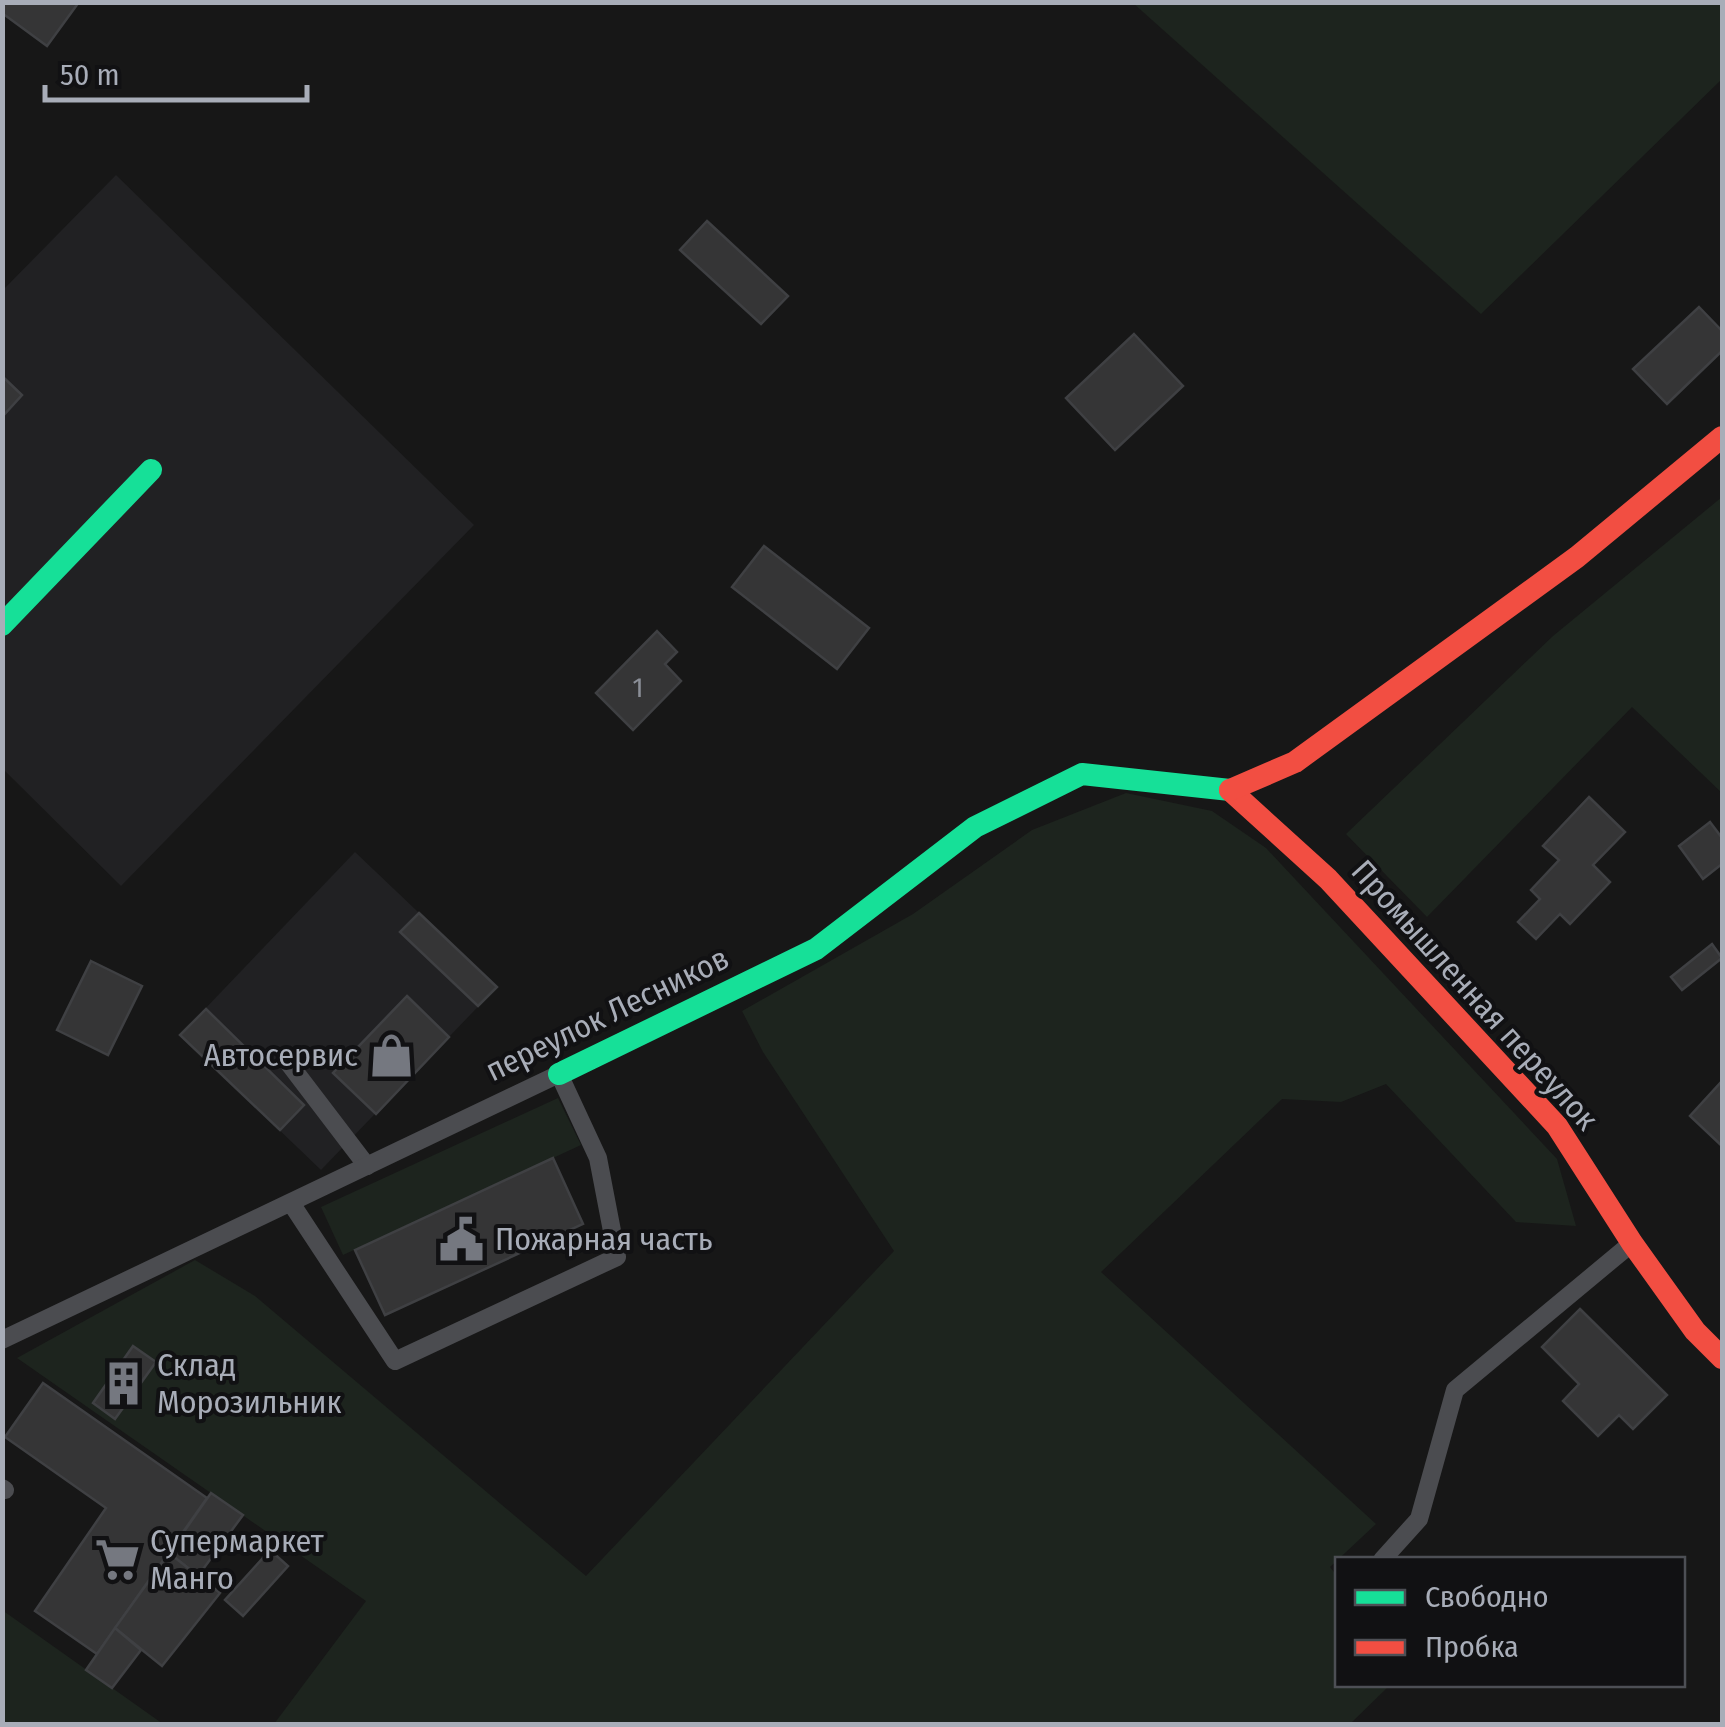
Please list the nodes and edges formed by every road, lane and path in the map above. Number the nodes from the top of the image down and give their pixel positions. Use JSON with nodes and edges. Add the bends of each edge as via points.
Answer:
{"nodes":[{"id":1,"x":1722,"y":437,"type":"edge"},
{"id":2,"x":151,"y":470,"type":"dead end"},
{"id":3,"x":2,"y":625,"type":"edge"},
{"id":4,"x":1230,"y":790,"type":"junction"},
{"id":5,"x":287,"y":1061,"type":"dead end"},
{"id":6,"x":559,"y":1074,"type":"junction"},
{"id":7,"x":368,"y":1166,"type":"junction"},
{"id":8,"x":291,"y":1203,"type":"junction"},
{"id":9,"x":1632,"y":1243,"type":"junction"},
{"id":10,"x":2,"y":1340,"type":"edge"},
{"id":11,"x":1722,"y":1358,"type":"edge"},
{"id":12,"x":1385,"y":1557,"type":"edge"}],
"edges":[{"from":1,"to":4,"type":"street","via":[[1577,557],[1294,762]]},
{"from":2,"to":3,"type":"street"},
{"from":4,"to":6,"type":"street","name":"переулок Лесников","via":[[1082,774],[974,826],[816,949]]},
{"from":4,"to":9,"type":"street","name":"Промышленная переулок","via":[[1328,879],[1557,1126]]},
{"from":5,"to":7,"type":"lane"},
{"from":6,"to":7,"type":"lane","name":"переулок Лесников"},
{"from":6,"to":8,"type":"lane","via":[[598,1158],[618,1256],[395,1360]]},
{"from":7,"to":8,"type":"lane","name":"переулок Лесников"},
{"from":8,"to":10,"type":"lane","name":"переулок Лесников"},
{"from":9,"to":11,"type":"street","name":"Промышленная переулок"},
{"from":9,"to":12,"type":"lane","via":[[1455,1390],[1419,1519]]}]}
